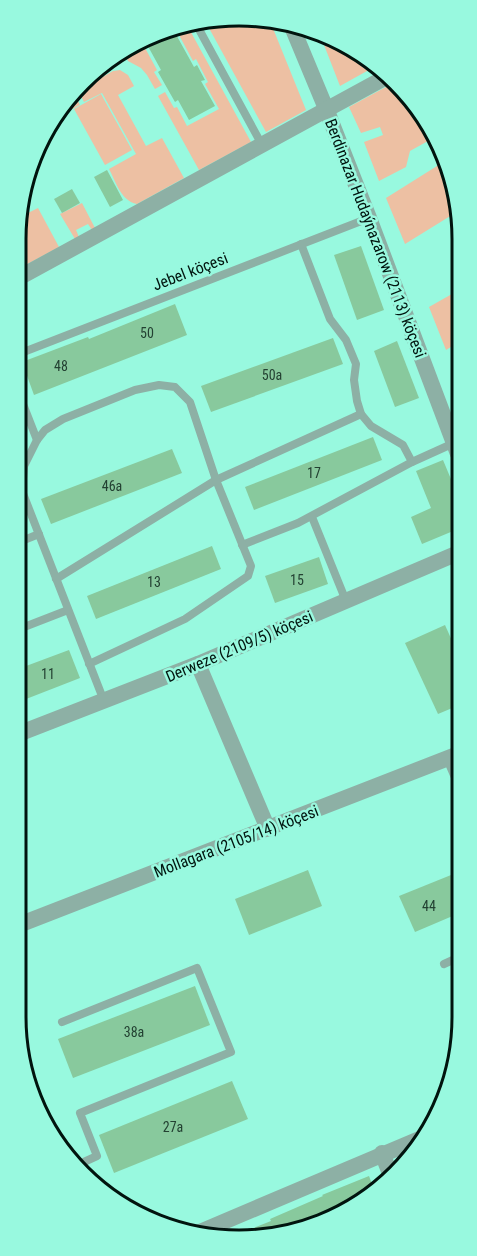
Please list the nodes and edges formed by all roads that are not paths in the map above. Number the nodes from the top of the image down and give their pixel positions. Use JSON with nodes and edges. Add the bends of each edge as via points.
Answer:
{"nodes":[{"id":1,"x":199,"y":30,"type":"edge"},
{"id":2,"x":295,"y":33,"type":"edge"},
{"id":3,"x":381,"y":80,"type":"edge"},
{"id":4,"x":327,"y":111,"type":"junction"},
{"id":5,"x":262,"y":146,"type":"junction"},
{"id":6,"x":369,"y":218,"type":"junction"},
{"id":7,"x":301,"y":244,"type":"junction"},
{"id":8,"x":26,"y":274,"type":"edge"},
{"id":9,"x":26,"y":351,"type":"edge"},
{"id":10,"x":26,"y":412,"type":"edge"},
{"id":11,"x":361,"y":414,"type":"junction"},
{"id":12,"x":452,"y":437,"type":"edge"},
{"id":13,"x":37,"y":440,"type":"junction"},
{"id":14,"x":452,"y":449,"type":"edge"},
{"id":15,"x":26,"y":462,"type":"edge"},
{"id":16,"x":412,"y":462,"type":"junction"},
{"id":17,"x":216,"y":480,"type":"junction"},
{"id":18,"x":26,"y":501,"type":"edge"},
{"id":19,"x":312,"y":517,"type":"junction"},
{"id":20,"x":39,"y":534,"type":"junction"},
{"id":21,"x":26,"y":539,"type":"edge"},
{"id":22,"x":242,"y":545,"type":"junction"},
{"id":23,"x":452,"y":556,"type":"edge"},
{"id":24,"x":56,"y":579,"type":"junction"},
{"id":25,"x":346,"y":601,"type":"junction"},
{"id":26,"x":68,"y":610,"type":"junction"},
{"id":27,"x":26,"y":626,"type":"edge"},
{"id":28,"x":89,"y":664,"type":"junction"},
{"id":29,"x":198,"y":664,"type":"junction"},
{"id":30,"x":104,"y":701,"type":"junction"},
{"id":31,"x":26,"y":731,"type":"edge"},
{"id":32,"x":452,"y":757,"type":"edge"},
{"id":33,"x":268,"y":829,"type":"junction"},
{"id":34,"x":26,"y":922,"type":"edge"},
{"id":35,"x":452,"y":960,"type":"edge"},
{"id":36,"x":444,"y":964,"type":"dead end"},
{"id":37,"x":62,"y":1022,"type":"dead end"},
{"id":38,"x":411,"y":1142,"type":"edge"},
{"id":39,"x":382,"y":1154,"type":"junction"},
{"id":40,"x":83,"y":1163,"type":"edge"},
{"id":41,"x":389,"y":1168,"type":"edge"},
{"id":42,"x":208,"y":1228,"type":"edge"}],
"edges":[{"from":1,"to":5,"type":"lane"},
{"from":2,"to":4,"type":"street","name":"Berdinazar Hudaýnazarow (2113) köçesi"},
{"from":3,"to":4,"type":"street"},
{"from":4,"to":5,"type":"street"},
{"from":4,"to":6,"type":"street","name":"Berdinazar Hudaýnazarow (2113) köçesi"},
{"from":5,"to":8,"type":"street"},
{"from":6,"to":7,"type":"lane","name":"Jebel köçesi"},
{"from":6,"to":12,"type":"street","name":"Berdinazar Hudaýnazarow (2113) köçesi"},
{"from":7,"to":9,"type":"lane","name":"Jebel köçesi"},
{"from":7,"to":11,"type":"lane","via":[[330,319],[346,340],[356,364],[354,380]]},
{"from":10,"to":13,"type":"lane"},
{"from":11,"to":16,"type":"lane","via":[[371,426],[403,445]]},
{"from":11,"to":17,"type":"lane"},
{"from":13,"to":15,"type":"lane"},
{"from":13,"to":17,"type":"lane","via":[[45,430],[63,420],[135,390],[159,385],[175,387],[190,402]]},
{"from":14,"to":16,"type":"lane"},
{"from":16,"to":19,"type":"lane"},
{"from":17,"to":22,"type":"lane"},
{"from":17,"to":24,"type":"lane"},
{"from":18,"to":20,"type":"lane"},
{"from":19,"to":22,"type":"lane"},
{"from":19,"to":25,"type":"lane"},
{"from":20,"to":21,"type":"lane"},
{"from":20,"to":24,"type":"lane"},
{"from":22,"to":28,"type":"lane","via":[[251,566],[248,576],[185,619]]},
{"from":23,"to":25,"type":"street","name":"Derweze (2109/5) köçesi"},
{"from":24,"to":26,"type":"lane"},
{"from":25,"to":29,"type":"street","name":"Derweze (2109/5) köçesi"},
{"from":26,"to":27,"type":"lane"},
{"from":26,"to":28,"type":"lane"},
{"from":28,"to":30,"type":"lane"},
{"from":29,"to":30,"type":"street","name":"Derweze (2109/5) köçesi"},
{"from":29,"to":33,"type":"street"},
{"from":30,"to":31,"type":"street","name":"Derweze (2109/5) köçesi"},
{"from":32,"to":33,"type":"street","name":"Mollagara (2105/14) köçesi"},
{"from":33,"to":34,"type":"street","name":"Mollagara (2105/14) köçesi"},
{"from":35,"to":36,"type":"lane"},
{"from":37,"to":40,"type":"lane","via":[[197,968],[231,1052],[80,1113],[97,1156]]},
{"from":38,"to":39,"type":"street"},
{"from":39,"to":41,"type":"street"},
{"from":39,"to":42,"type":"street"}]}
